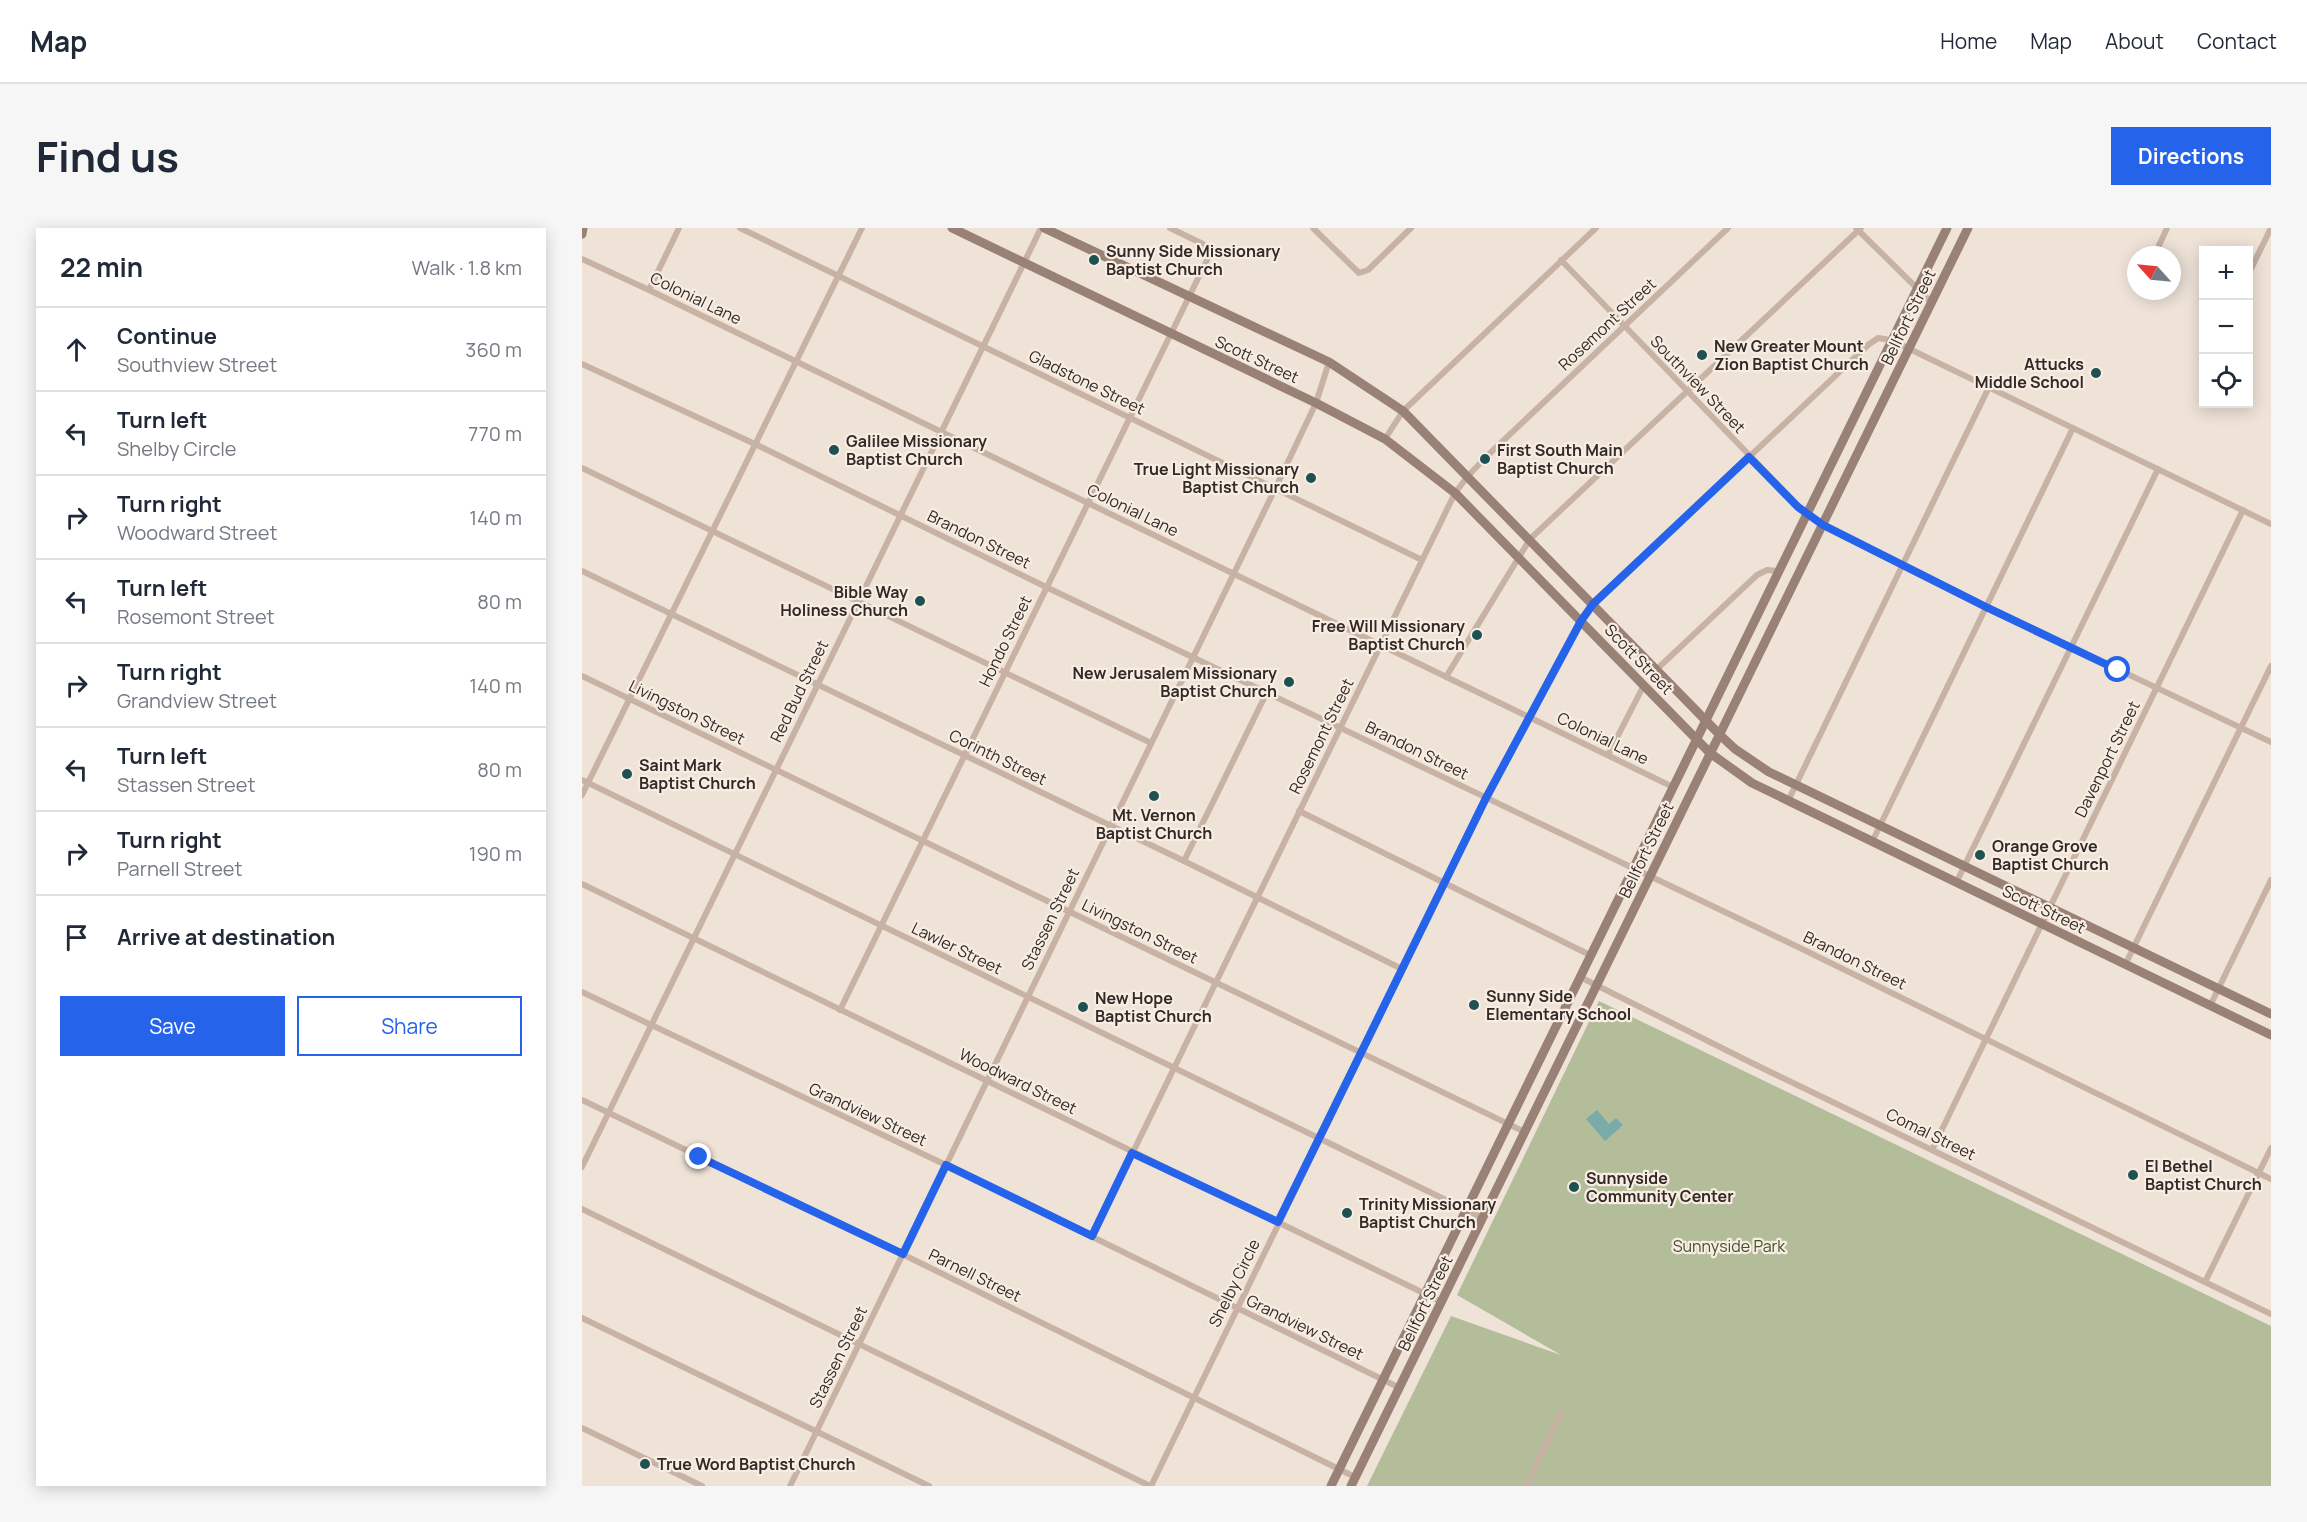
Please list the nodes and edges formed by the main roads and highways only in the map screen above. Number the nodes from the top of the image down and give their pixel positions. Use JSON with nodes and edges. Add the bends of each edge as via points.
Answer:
{"nodes":[{"id":1,"x":583,"y":228,"type":"edge"},
{"id":2,"x":952,"y":228,"type":"edge"},
{"id":3,"x":1043,"y":228,"type":"edge"},
{"id":4,"x":1947,"y":228,"type":"edge"},
{"id":5,"x":1968,"y":228,"type":"edge"},
{"id":6,"x":582,"y":234,"type":"edge"},
{"id":7,"x":1849,"y":427,"type":"junction"},
{"id":8,"x":1866,"y":435,"type":"junction"},
{"id":9,"x":1764,"y":601,"type":"junction"},
{"id":10,"x":1781,"y":609,"type":"junction"},
{"id":11,"x":1706,"y":720,"type":"junction"},
{"id":12,"x":1720,"y":735,"type":"junction"},
{"id":13,"x":1696,"y":739,"type":"junction"},
{"id":14,"x":1710,"y":753,"type":"junction"},
{"id":15,"x":2271,"y":1014,"type":"edge"},
{"id":16,"x":2271,"y":1035,"type":"edge"},
{"id":17,"x":1353,"y":1481,"type":"edge"},
{"id":18,"x":1331,"y":1486,"type":"edge"}],
"edges":[{"from":1,"to":6,"type":"main road"},
{"from":2,"to":13,"type":"main road","name":"Scott Street","via":[[1385,439],[1455,494]]},
{"from":3,"to":11,"type":"main road","name":"Scott Street","via":[[1329,362],[1403,411]]},
{"from":4,"to":7,"type":"main road","name":"Bellfort Street"},
{"from":5,"to":8,"type":"main road","name":"Bellfort Street"},
{"from":7,"to":8,"type":"main road"},
{"from":7,"to":9,"type":"main road","name":"Bellfort Street"},
{"from":8,"to":10,"type":"main road","name":"Bellfort Street"},
{"from":9,"to":10,"type":"main road"},
{"from":9,"to":11,"type":"main road","name":"Bellfort Street"},
{"from":10,"to":12,"type":"main road","name":"Bellfort Street"},
{"from":11,"to":12,"type":"main road","name":"Scott Street"},
{"from":11,"to":13,"type":"main road","name":"Bellfort Street"},
{"from":12,"to":14,"type":"main road","name":"Bellfort Street"},
{"from":12,"to":15,"type":"main road","name":"Scott Street","via":[[1751,761],[1796,784]]},
{"from":13,"to":14,"type":"main road","name":"Scott Street"},
{"from":13,"to":18,"type":"main road","name":"Bellfort Street"},
{"from":14,"to":16,"type":"main road","name":"Scott Street","via":[[1752,783]]},
{"from":14,"to":17,"type":"main road","name":"Bellfort Street"}]}
